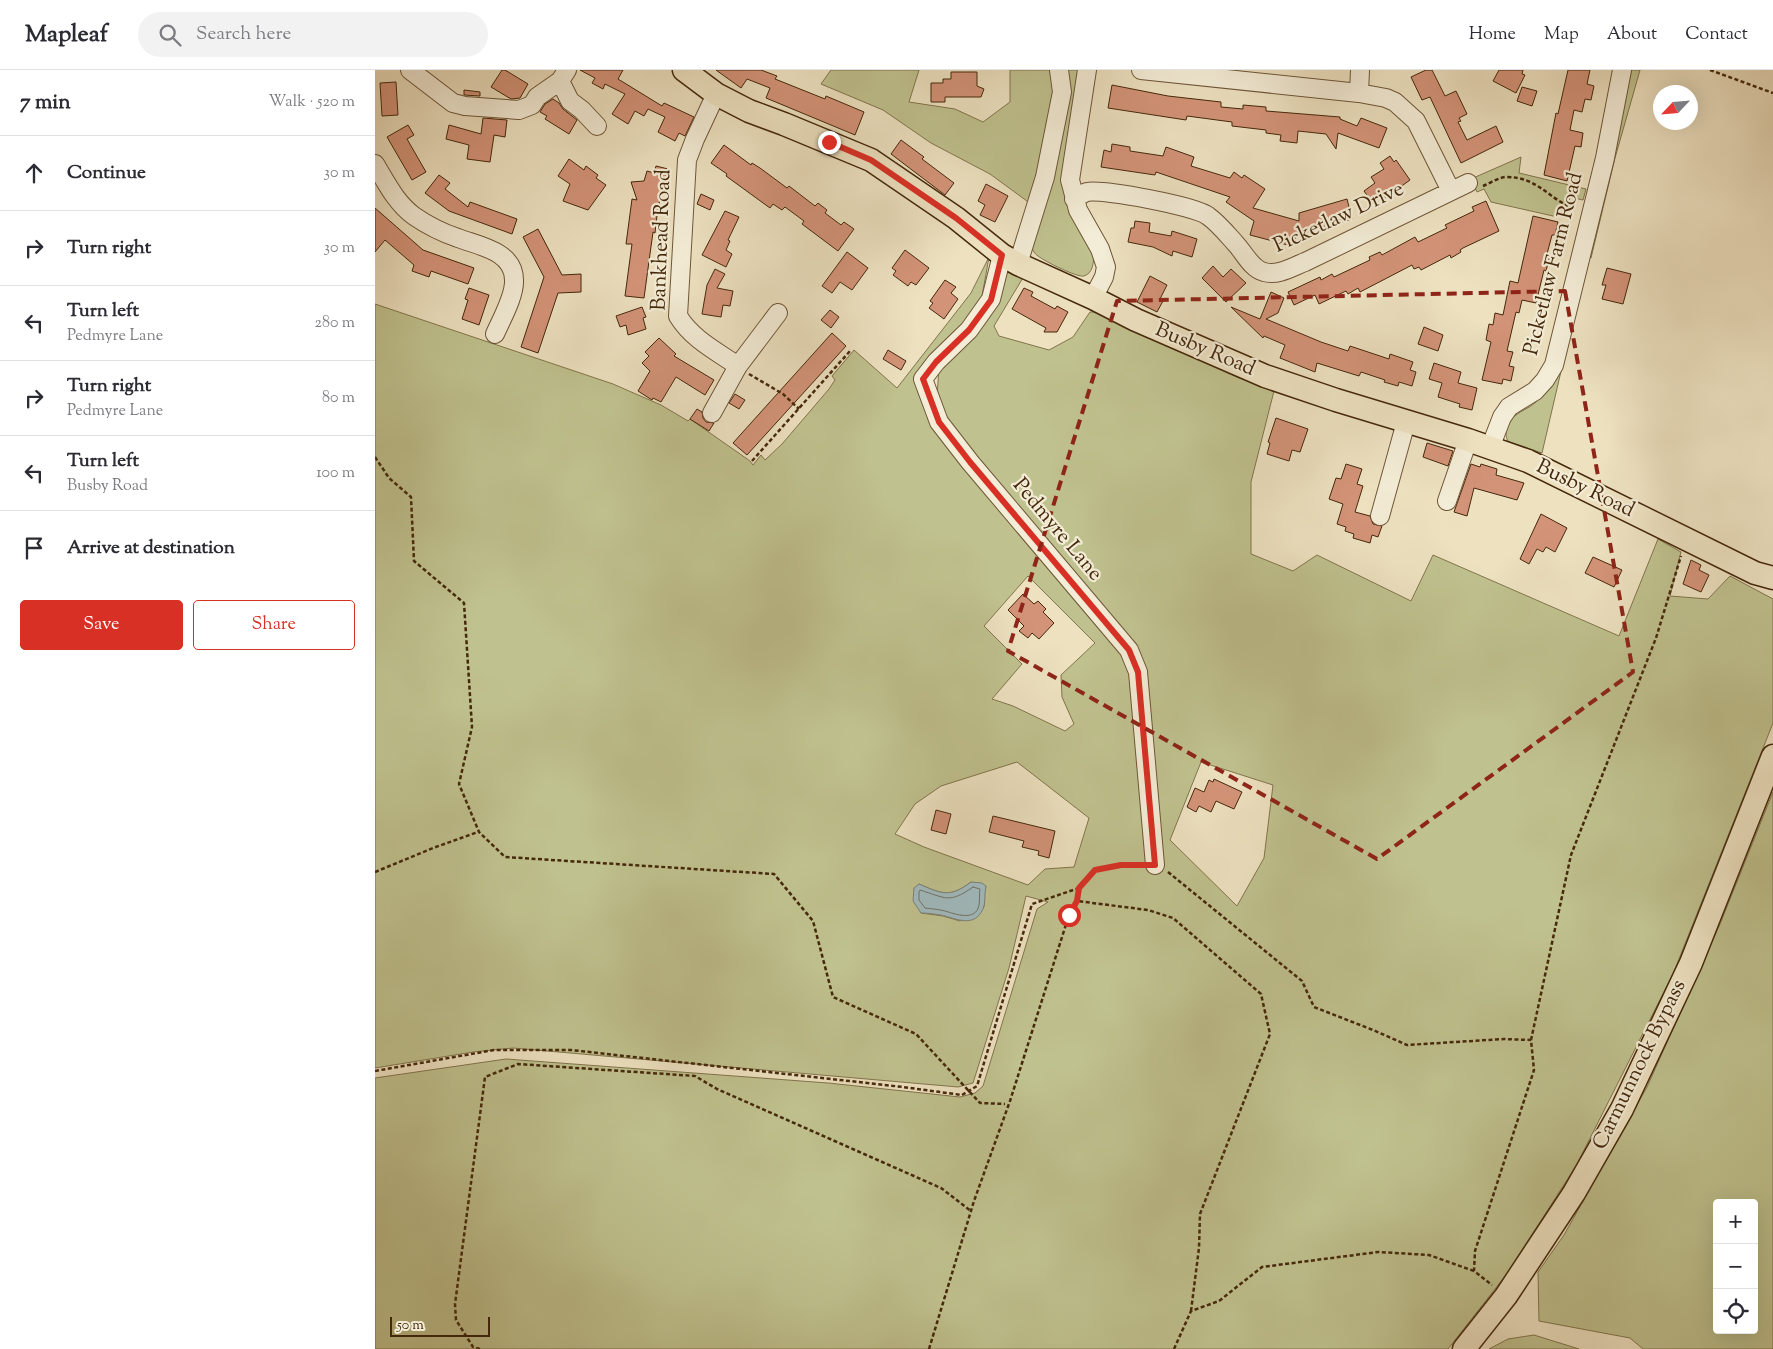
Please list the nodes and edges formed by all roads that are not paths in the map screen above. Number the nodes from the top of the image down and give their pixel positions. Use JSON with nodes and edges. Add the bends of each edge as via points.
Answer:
{"nodes":[{"id":1,"x":410,"y":70,"type":"edge"},
{"id":2,"x":684,"y":70,"type":"edge"},
{"id":3,"x":1059,"y":70,"type":"edge"},
{"id":4,"x":1087,"y":70,"type":"edge"},
{"id":5,"x":1141,"y":70,"type":"edge"},
{"id":6,"x":1360,"y":70,"type":"edge"},
{"id":7,"x":1622,"y":70,"type":"edge"},
{"id":8,"x":1187,"y":72,"type":"edge"},
{"id":9,"x":563,"y":76,"type":"edge"},
{"id":10,"x":1359,"y":93,"type":"junction"},
{"id":11,"x":716,"y":94,"type":"junction"},
{"id":12,"x":597,"y":126,"type":"dead end"},
{"id":13,"x":375,"y":164,"type":"edge"},
{"id":14,"x":1468,"y":183,"type":"road end"},
{"id":15,"x":1451,"y":190,"type":"junction"},
{"id":16,"x":1074,"y":199,"type":"junction"},
{"id":17,"x":1010,"y":259,"type":"junction"},
{"id":18,"x":1093,"y":298,"type":"junction"},
{"id":19,"x":778,"y":312,"type":"dead end"},
{"id":20,"x":502,"y":328,"type":"dead end"},
{"id":21,"x":737,"y":366,"type":"junction"},
{"id":22,"x":712,"y":413,"type":"dead end"},
{"id":23,"x":1406,"y":422,"type":"junction"},
{"id":24,"x":1467,"y":440,"type":"junction"},
{"id":25,"x":1490,"y":448,"type":"junction"},
{"id":26,"x":1447,"y":500,"type":"dead end"},
{"id":27,"x":1380,"y":516,"type":"dead end"},
{"id":28,"x":1764,"y":575,"type":"edge"},
{"id":29,"x":1773,"y":587,"type":"edge"},
{"id":30,"x":1773,"y":756,"type":"edge"},
{"id":31,"x":1155,"y":865,"type":"road end"},
{"id":32,"x":1464,"y":1349,"type":"edge"}],
"edges":[{"from":1,"to":9,"type":"street","via":[[453,103],[519,110],[532,105]]},
{"from":2,"to":11,"type":"main road","name":"Busby Road"},
{"from":3,"to":17,"type":"street","via":[[1062,92],[1045,177]]},
{"from":4,"to":16,"type":"street","via":[[1069,180]]},
{"from":5,"to":8,"type":"street"},
{"from":6,"to":10,"type":"street"},
{"from":7,"to":25,"type":"street","name":"Picketlaw Farm Road","via":[[1605,158],[1554,365],[1535,391],[1509,407]]},
{"from":8,"to":10,"type":"street"},
{"from":9,"to":12,"type":"street","via":[[570,101]]},
{"from":10,"to":15,"type":"street","via":[[1395,102],[1416,121]]},
{"from":11,"to":17,"type":"main road","name":"Busby Road","via":[[749,111],[871,160]]},
{"from":11,"to":21,"type":"street","name":"Bankhead Road","via":[[687,160],[678,316],[694,336]]},
{"from":13,"to":20,"type":"street","via":[[396,198],[413,215],[457,238],[491,248],[511,266],[515,280]]},
{"from":14,"to":15,"type":"street","name":"Picketlaw Drive"},
{"from":15,"to":16,"type":"street","name":"Picketlaw Drive","via":[[1305,262],[1272,274],[1253,265],[1207,214],[1168,202],[1111,193],[1087,192]]},
{"from":16,"to":18,"type":"street","via":[[1106,266]]},
{"from":17,"to":18,"type":"main road","name":"Busby Road"},
{"from":17,"to":31,"type":"street","name":"Pedmyre Lane","via":[[991,300],[969,330],[923,379],[939,422],[1129,650],[1138,672]]},
{"from":18,"to":23,"type":"main road","name":"Busby Road","via":[[1265,376]]},
{"from":19,"to":21,"type":"street"},
{"from":21,"to":22,"type":"street"},
{"from":23,"to":24,"type":"main road","name":"Busby Road"},
{"from":23,"to":27,"type":"street"},
{"from":24,"to":25,"type":"main road","name":"Busby Road"},
{"from":24,"to":26,"type":"street"},
{"from":25,"to":28,"type":"main road","name":"Busby Road","via":[[1537,465]]},
{"from":28,"to":29,"type":"main road","name":"Busby Road"},
{"from":30,"to":32,"type":"main road","name":"Carmunnock Bypass","via":[[1691,963],[1622,1109],[1574,1193],[1506,1296]]}]}
